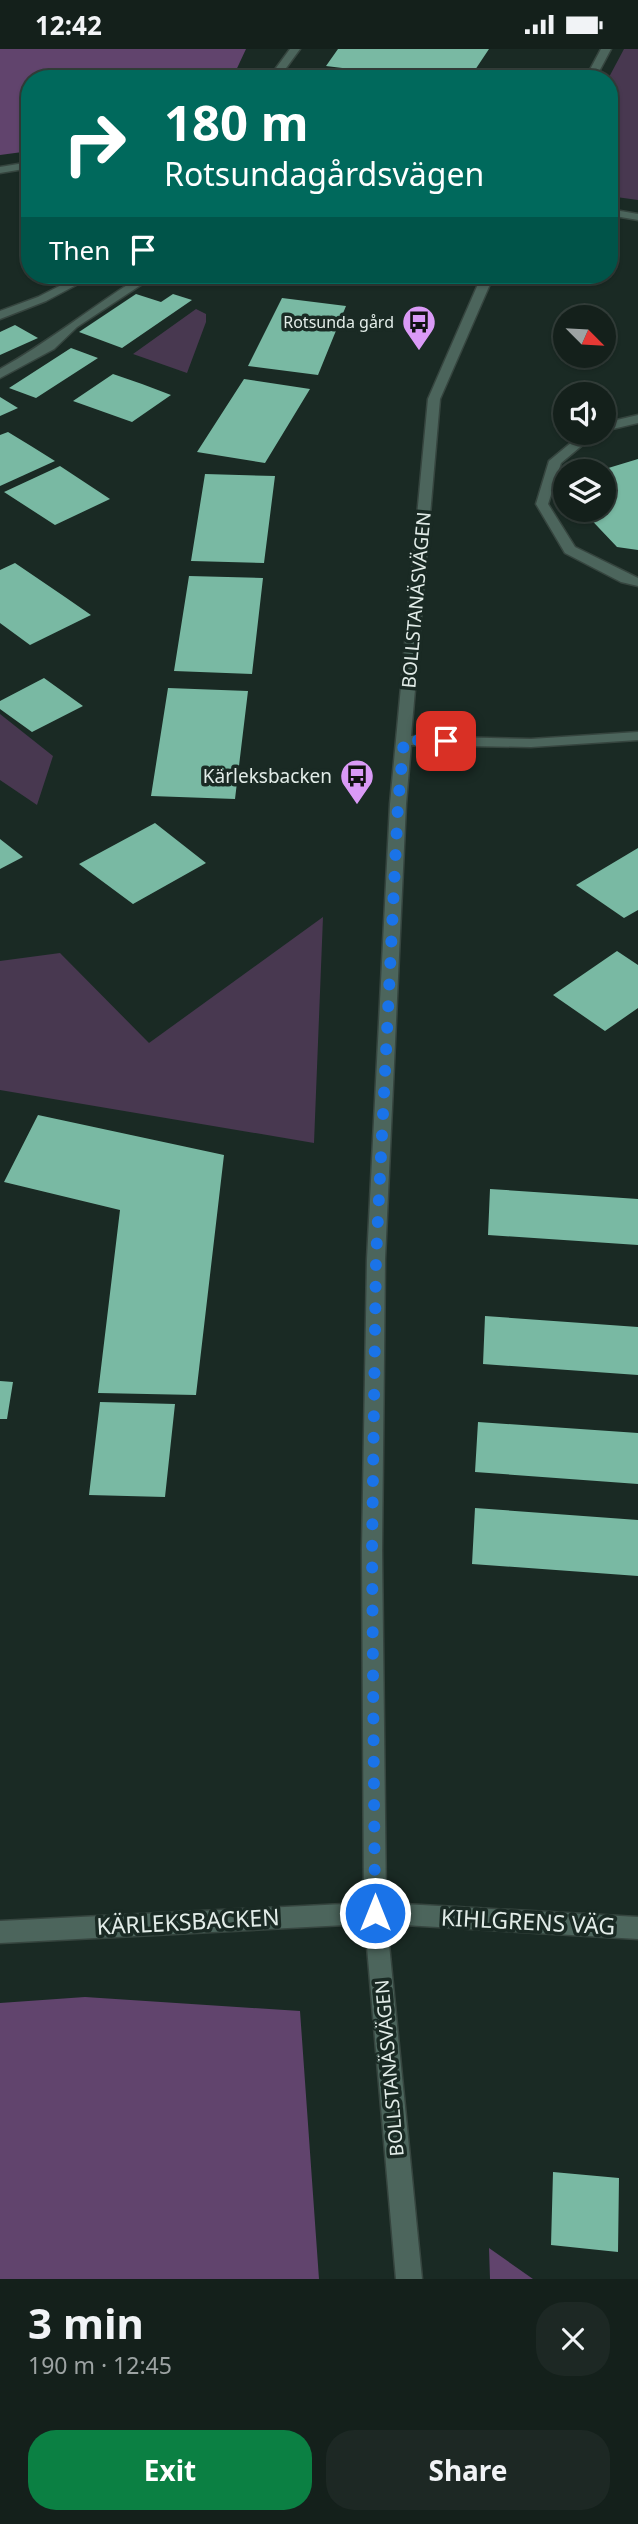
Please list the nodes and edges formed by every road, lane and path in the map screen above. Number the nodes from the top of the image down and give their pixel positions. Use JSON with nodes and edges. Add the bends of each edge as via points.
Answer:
{"nodes":[{"id":1,"x":295,"y":49,"type":"edge"},
{"id":2,"x":606,"y":49,"type":"edge"},
{"id":3,"x":280,"y":70,"type":"edge"},
{"id":4,"x":595,"y":70,"type":"edge"},
{"id":5,"x":21,"y":166,"type":"edge"},
{"id":6,"x":0,"y":170,"type":"edge"},
{"id":7,"x":618,"y":214,"type":"edge"},
{"id":8,"x":638,"y":217,"type":"edge"},
{"id":9,"x":71,"y":284,"type":"edge"},
{"id":10,"x":136,"y":284,"type":"edge"},
{"id":11,"x":484,"y":284,"type":"edge"},
{"id":12,"x":0,"y":315,"type":"edge"},
{"id":13,"x":0,"y":374,"type":"edge"},
{"id":14,"x":638,"y":419,"type":"edge"},
{"id":15,"x":616,"y":424,"type":"edge"},
{"id":16,"x":575,"y":445,"type":"edge"},
{"id":17,"x":638,"y":582,"type":"edge"},
{"id":18,"x":638,"y":736,"type":"edge"},
{"id":19,"x":404,"y":740,"type":"junction"},
{"id":20,"x":375,"y":1913,"type":"junction"},
{"id":21,"x":638,"y":1928,"type":"edge"},
{"id":22,"x":0,"y":1932,"type":"edge"},
{"id":23,"x":409,"y":2279,"type":"edge"}],
"edges":[{"from":1,"to":3,"type":"street"},
{"from":2,"to":4,"type":"street"},
{"from":5,"to":6,"type":"street"},
{"from":7,"to":8,"type":"street"},
{"from":9,"to":12,"type":"street"},
{"from":10,"to":13,"type":"street","via":[[73,325],[50,346]]},
{"from":11,"to":19,"type":"street","name":"BOLLSTANÄSVÄGEN","via":[[434,399]]},
{"from":14,"to":15,"type":"street"},
{"from":16,"to":17,"type":"street","via":[[555,461],[542,504],[570,550]]},
{"from":18,"to":19,"type":"street","via":[[531,743]]},
{"from":19,"to":20,"type":"street","name":"BOLLSTANÄSVÄGEN","via":[[376,1259],[372,1550]]},
{"from":20,"to":21,"type":"street","name":"KIHLGRENS VÄG"},
{"from":20,"to":22,"type":"street","name":"KÄRLEKSBACKEN"},
{"from":20,"to":23,"type":"street","name":"BOLLSTANÄSVÄGEN"}]}
